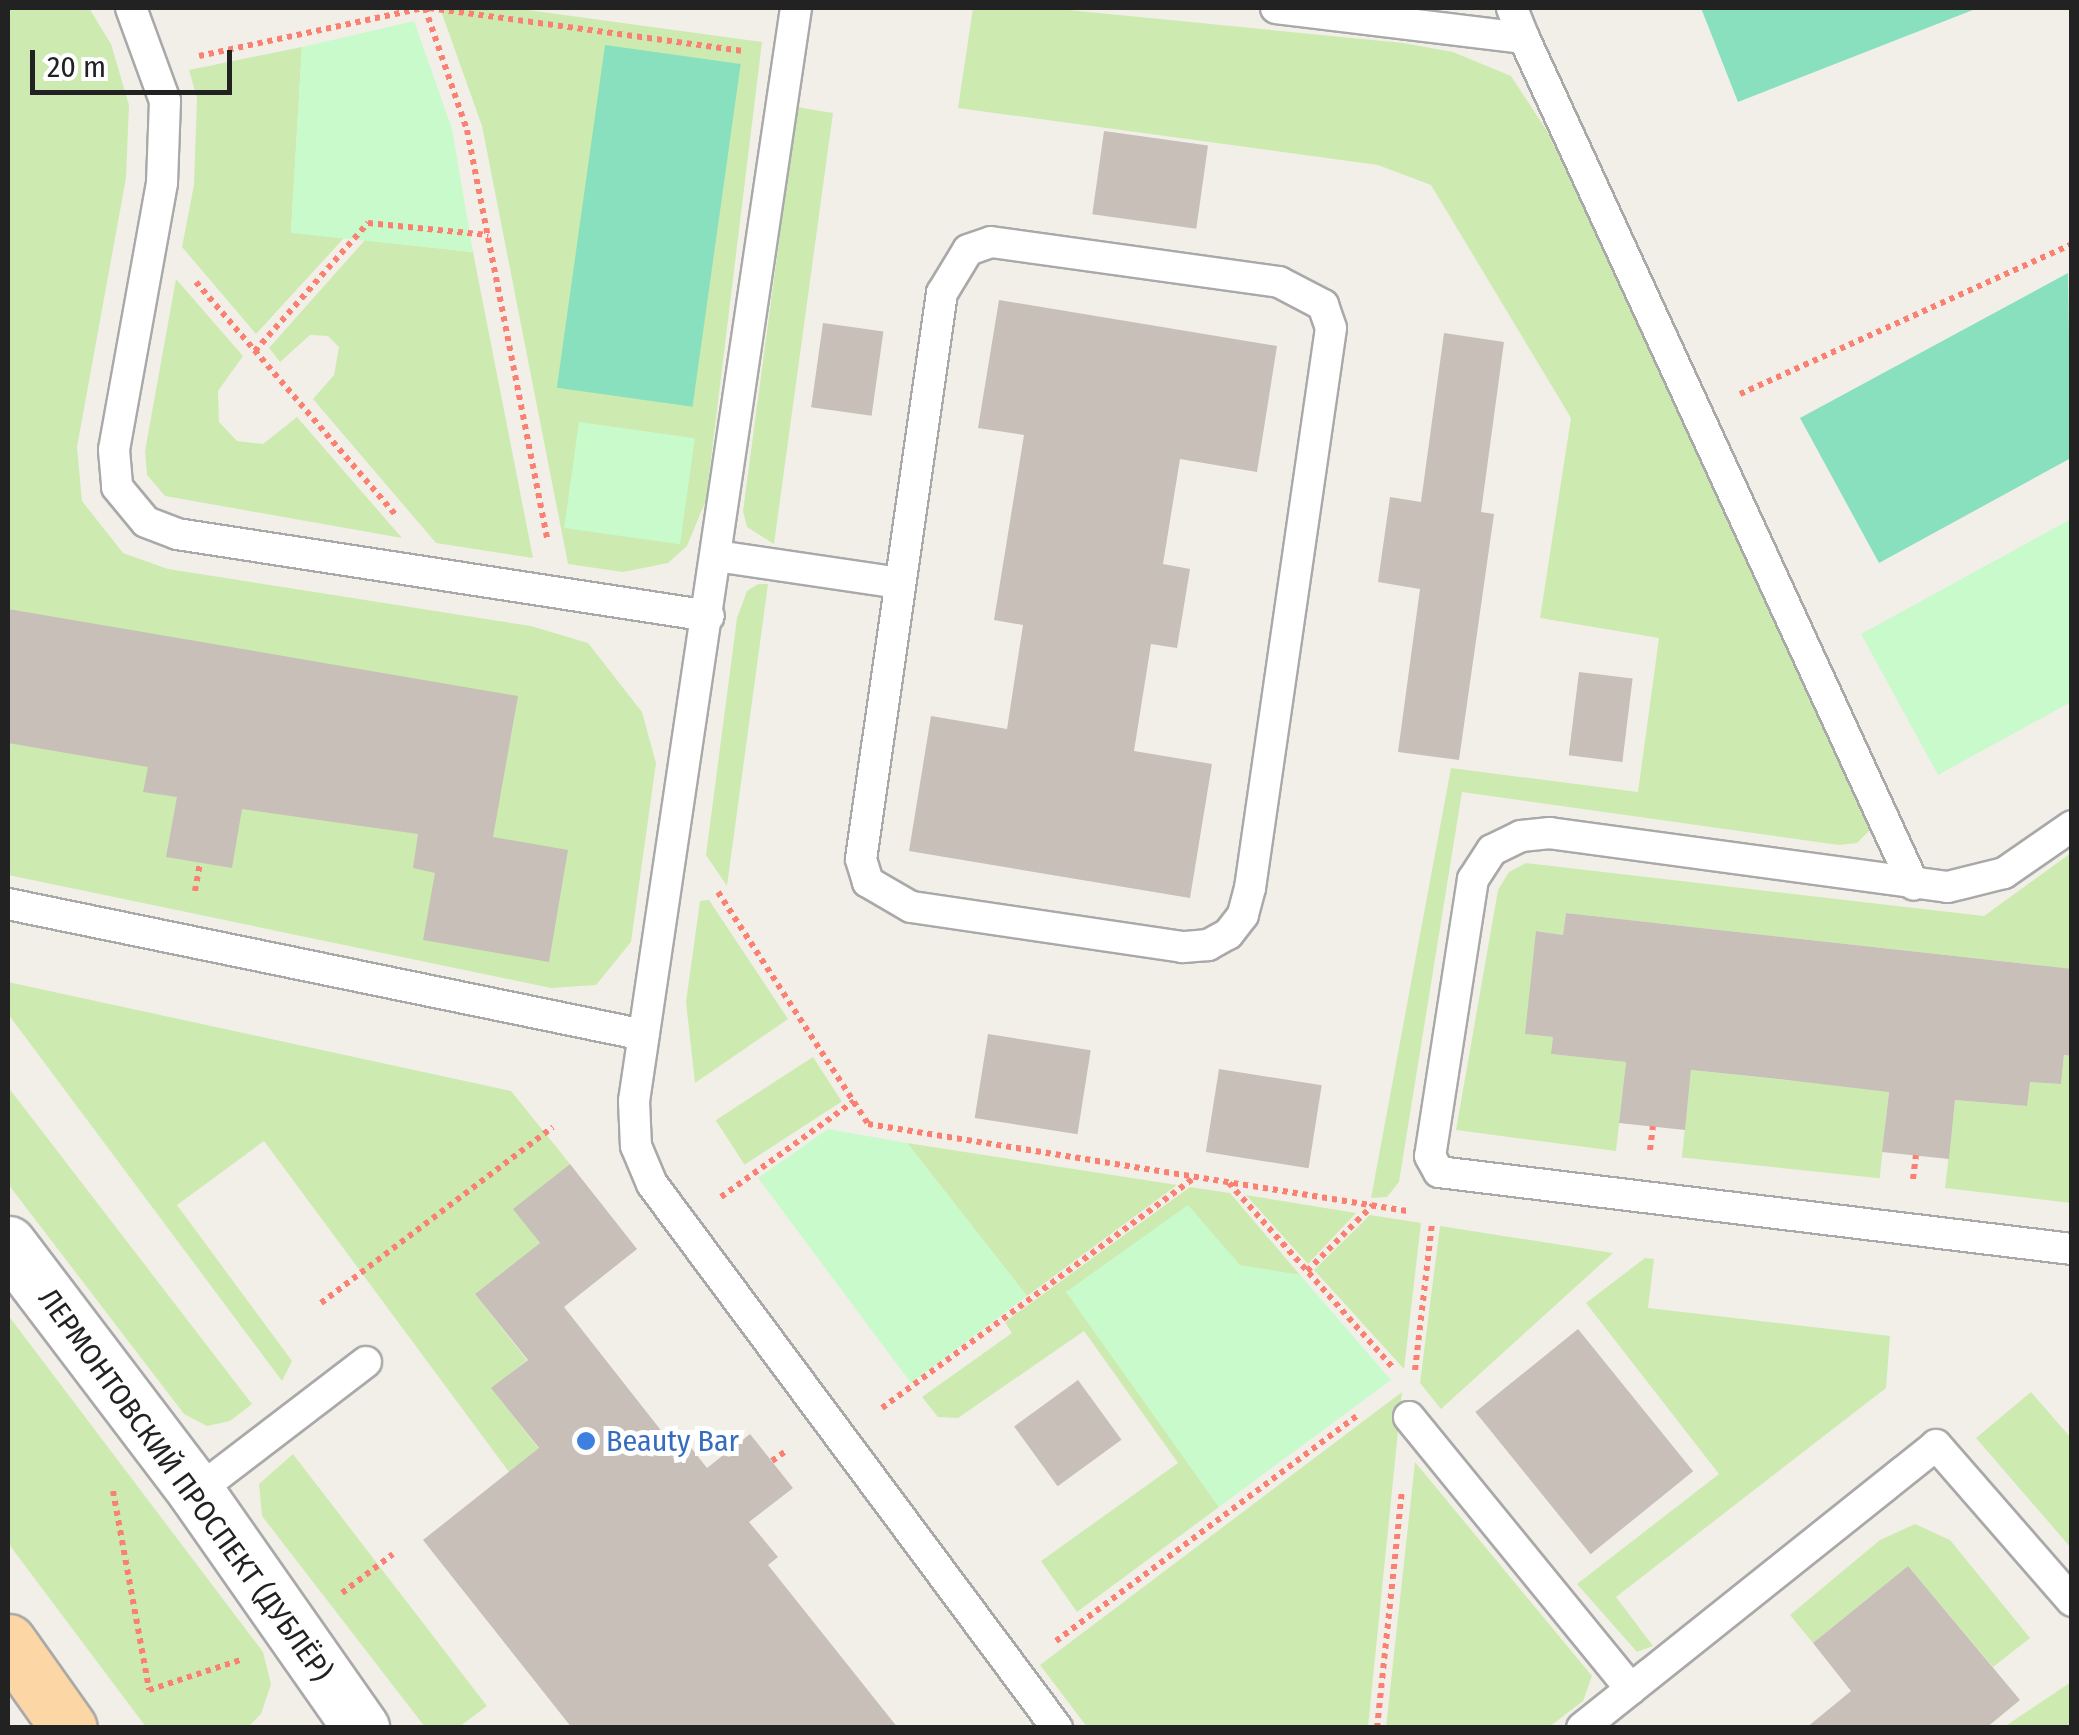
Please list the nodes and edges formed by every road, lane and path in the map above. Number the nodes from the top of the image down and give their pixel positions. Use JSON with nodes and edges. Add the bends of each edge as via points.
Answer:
{"nodes":[{"id":1,"x":131,"y":8,"type":"edge"},
{"id":2,"x":426,"y":8,"type":"edge"},
{"id":3,"x":796,"y":8,"type":"edge"},
{"id":4,"x":1276,"y":8,"type":"edge"},
{"id":5,"x":1512,"y":8,"type":"edge"},
{"id":6,"x":1524,"y":38,"type":"junction"},
{"id":7,"x":742,"y":52,"type":"dead end"},
{"id":8,"x":155,"y":66,"type":"junction"},
{"id":9,"x":153,"y":232,"type":"junction"},
{"id":10,"x":488,"y":236,"type":"junction"},
{"id":11,"x":2072,"y":244,"type":"edge"},
{"id":12,"x":256,"y":351,"type":"junction"},
{"id":13,"x":1697,"y":413,"type":"junction"},
{"id":14,"x":718,"y":556,"type":"junction"},
{"id":15,"x":448,"y":576,"type":"junction"},
{"id":16,"x":898,"y":583,"type":"junction"},
{"id":17,"x":558,"y":594,"type":"junction"},
{"id":18,"x":708,"y":616,"type":"junction"},
{"id":19,"x":677,"y":824,"type":"junction"},
{"id":20,"x":2072,"y":826,"type":"edge"},
{"id":21,"x":1914,"y":885,"type":"junction"},
{"id":22,"x":8,"y":904,"type":"edge"},
{"id":23,"x":644,"y":1035,"type":"junction"},
{"id":24,"x":854,"y":1101,"type":"junction"},
{"id":25,"x":553,"y":1127,"type":"dead end"},
{"id":26,"x":1196,"y":1177,"type":"junction"},
{"id":27,"x":1229,"y":1182,"type":"junction"},
{"id":28,"x":1372,"y":1205,"type":"junction"},
{"id":29,"x":1433,"y":1216,"type":"dead end"},
{"id":30,"x":682,"y":1225,"type":"junction"},
{"id":31,"x":8,"y":1244,"type":"edge"},
{"id":32,"x":2072,"y":1249,"type":"edge"},
{"id":33,"x":1306,"y":1272,"type":"junction"},
{"id":34,"x":320,"y":1303,"type":"dead end"},
{"id":35,"x":366,"y":1362,"type":"dead end"},
{"id":36,"x":1404,"y":1381,"type":"dead end"},
{"id":37,"x":1373,"y":1404,"type":"dead end"},
{"id":38,"x":1410,"y":1417,"type":"dead end"},
{"id":39,"x":841,"y":1438,"type":"junction"},
{"id":40,"x":793,"y":1445,"type":"dead end"},
{"id":41,"x":772,"y":1461,"type":"dead end"},
{"id":42,"x":112,"y":1484,"type":"dead end"},
{"id":43,"x":196,"y":1492,"type":"junction"},
{"id":44,"x":393,"y":1554,"type":"dead end"},
{"id":45,"x":2072,"y":1602,"type":"edge"},
{"id":46,"x":328,"y":1603,"type":"dead end"},
{"id":47,"x":8,"y":1642,"type":"edge"},
{"id":48,"x":244,"y":1658,"type":"dead end"},
{"id":49,"x":1015,"y":1672,"type":"junction"},
{"id":50,"x":1631,"y":1689,"type":"junction"},
{"id":51,"x":69,"y":1728,"type":"edge"},
{"id":52,"x":361,"y":1728,"type":"edge"},
{"id":53,"x":1057,"y":1728,"type":"edge"},
{"id":54,"x":1582,"y":1728,"type":"edge"}],
"edges":[{"from":1,"to":8,"type":"lane"},
{"from":2,"to":7,"type":"path"},
{"from":2,"to":8,"type":"path"},
{"from":2,"to":10,"type":"path","via":[[467,130]]},
{"from":3,"to":14,"type":"lane"},
{"from":4,"to":6,"type":"lane"},
{"from":5,"to":6,"type":"lane"},
{"from":6,"to":13,"type":"lane"},
{"from":8,"to":9,"type":"lane","via":[[165,101]]},
{"from":9,"to":12,"type":"path"},
{"from":9,"to":15,"type":"lane","via":[[114,450],[117,487],[146,522],[177,534]]},
{"from":10,"to":12,"type":"path","via":[[368,224]]},
{"from":10,"to":17,"type":"path"},
{"from":11,"to":13,"type":"path"},
{"from":12,"to":15,"type":"path"},
{"from":13,"to":21,"type":"lane"},
{"from":14,"to":16,"type":"lane"},
{"from":14,"to":18,"type":"lane"},
{"from":15,"to":17,"type":"lane"},
{"from":16,"to":16,"type":"lane","via":[[862,829],[868,882],[911,907],[1183,948],[1228,934],[1243,915],[1262,810],[1329,357],[1322,305],[1303,290],[1260,279],[1015,242],[968,250],[942,292]]},
{"from":17,"to":18,"type":"lane"},
{"from":18,"to":19,"type":"lane"},
{"from":19,"to":23,"type":"lane"},
{"from":19,"to":24,"type":"path"},
{"from":20,"to":21,"type":"lane","via":[[2004,873],[1948,887]]},
{"from":21,"to":32,"type":"lane","via":[[1550,833],[1521,836],[1492,850],[1473,879],[1430,1156],[1439,1172]]},
{"from":22,"to":23,"type":"lane"},
{"from":23,"to":30,"type":"lane","via":[[634,1101],[636,1146],[652,1184]]},
{"from":24,"to":26,"type":"path","via":[[868,1124]]},
{"from":24,"to":30,"type":"path"},
{"from":25,"to":34,"type":"path"},
{"from":26,"to":27,"type":"path"},
{"from":26,"to":39,"type":"path"},
{"from":27,"to":28,"type":"path"},
{"from":27,"to":33,"type":"path"},
{"from":28,"to":29,"type":"path"},
{"from":28,"to":33,"type":"path"},
{"from":30,"to":39,"type":"lane"},
{"from":31,"to":43,"type":"street","name":"ЛЕРМОНТОВСКИЙ ПРОСПЕКТ (ДУБЛЁР)"},
{"from":33,"to":36,"type":"path"},
{"from":35,"to":43,"type":"lane"},
{"from":37,"to":49,"type":"path"},
{"from":38,"to":50,"type":"lane"},
{"from":39,"to":49,"type":"lane"},
{"from":40,"to":41,"type":"path"},
{"from":42,"to":48,"type":"path","via":[[149,1690]]},
{"from":43,"to":52,"type":"street","name":"ЛЕРМОНТОВСКИЙ ПРОСПЕКТ (ДУБЛЁР)"},
{"from":44,"to":46,"type":"path"},
{"from":45,"to":50,"type":"lane","via":[[1936,1446]]},
{"from":47,"to":51,"type":"main road"},
{"from":49,"to":53,"type":"lane"},
{"from":50,"to":54,"type":"lane"}]}
